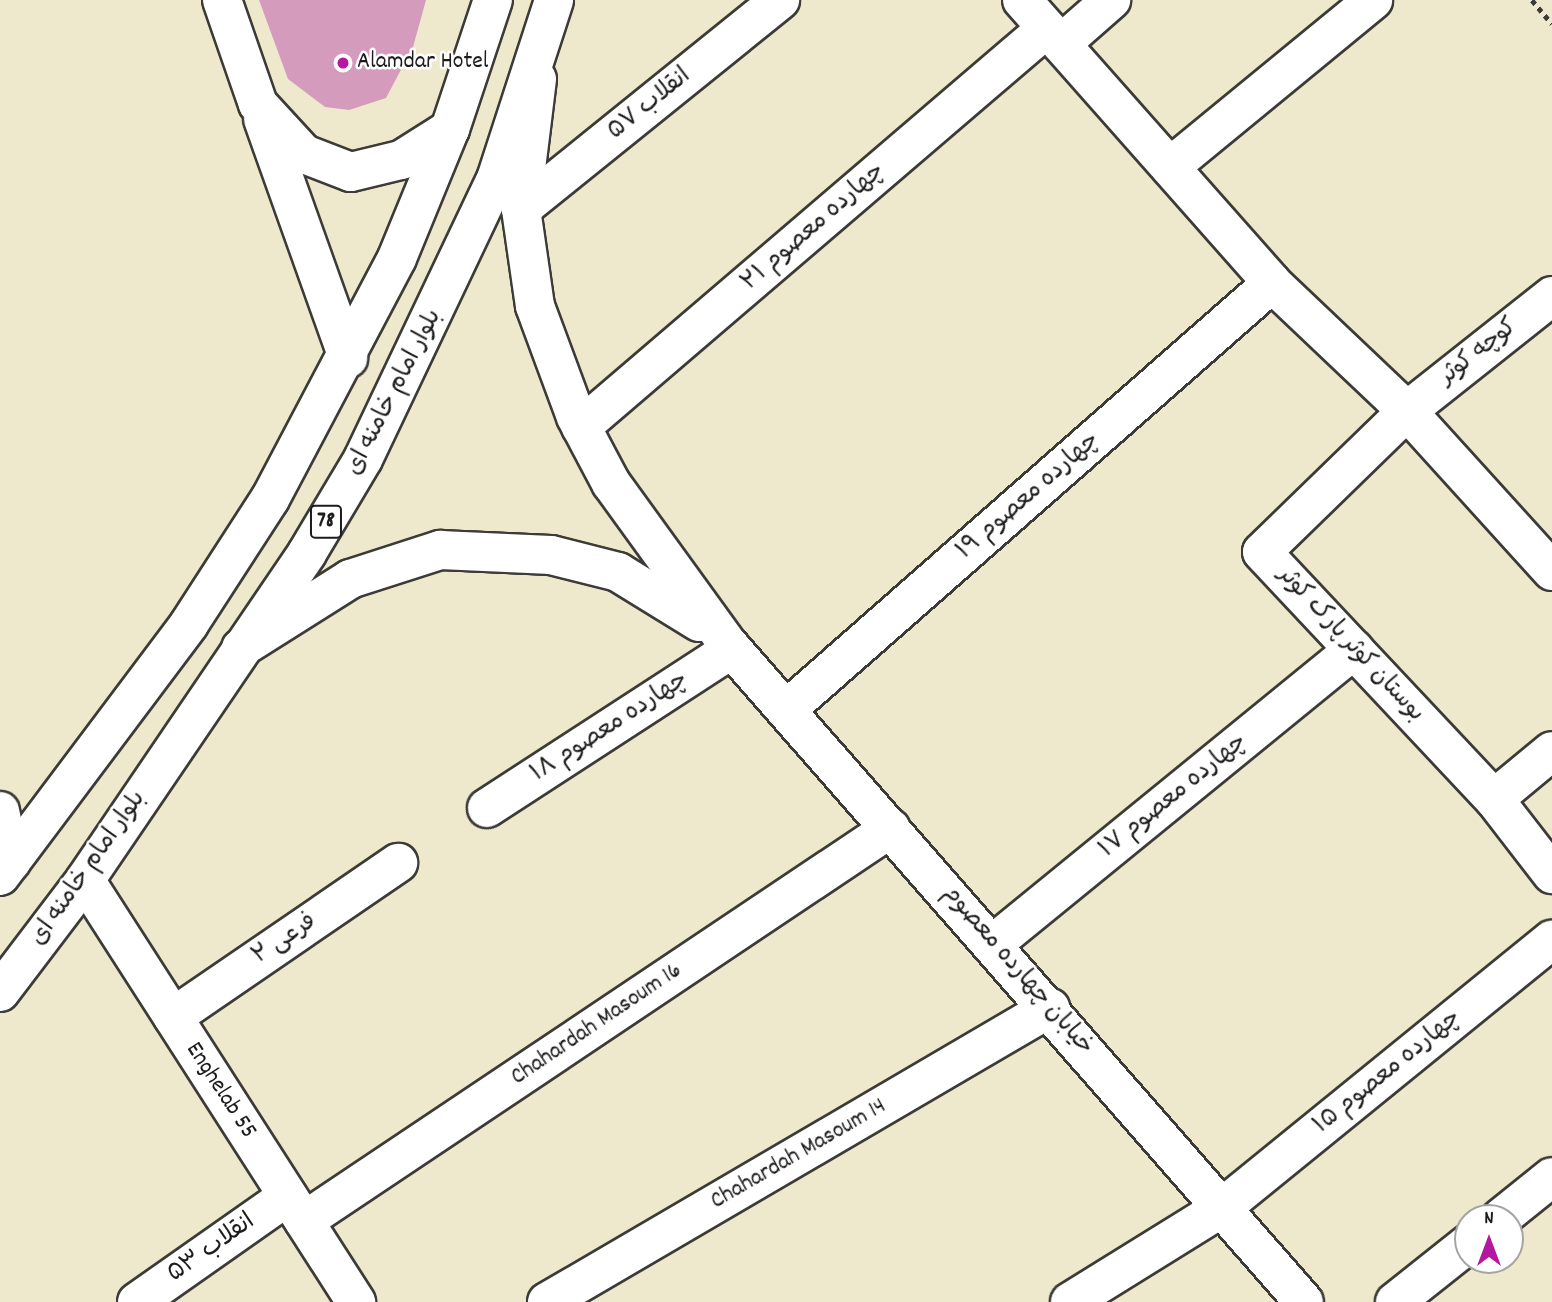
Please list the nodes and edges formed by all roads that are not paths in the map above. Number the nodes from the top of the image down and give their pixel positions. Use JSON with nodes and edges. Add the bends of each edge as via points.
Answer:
{"nodes":[{"id":1,"x":222,"y":0,"type":"edge"},
{"id":2,"x":492,"y":0,"type":"edge"},
{"id":3,"x":554,"y":0,"type":"edge"},
{"id":4,"x":780,"y":0,"type":"edge"},
{"id":5,"x":1022,"y":0,"type":"edge"},
{"id":6,"x":1111,"y":0,"type":"edge"},
{"id":7,"x":1373,"y":0,"type":"edge"},
{"id":8,"x":1054,"y":36,"type":"junction"},
{"id":9,"x":540,"y":50,"type":"junction"},
{"id":10,"x":258,"y":104,"type":"junction"},
{"id":11,"x":450,"y":129,"type":"junction"},
{"id":12,"x":1170,"y":167,"type":"junction"},
{"id":13,"x":521,"y":209,"type":"junction"},
{"id":14,"x":1272,"y":283,"type":"junction"},
{"id":15,"x":1552,"y":296,"type":"edge"},
{"id":16,"x":348,"y":358,"type":"junction"},
{"id":17,"x":1407,"y":411,"type":"junction"},
{"id":18,"x":581,"y":427,"type":"junction"},
{"id":19,"x":1552,"y":571,"type":"edge"},
{"id":20,"x":729,"y":645,"type":"junction"},
{"id":21,"x":1354,"y":650,"type":"junction"},
{"id":22,"x":237,"y":651,"type":"junction"},
{"id":23,"x":786,"y":710,"type":"junction"},
{"id":24,"x":1552,"y":751,"type":"edge"},
{"id":25,"x":1494,"y":799,"type":"junction"},
{"id":26,"x":487,"y":808,"type":"dead end"},
{"id":27,"x":0,"y":810,"type":"edge"},
{"id":28,"x":891,"y":828,"type":"junction"},
{"id":29,"x":398,"y":863,"type":"dead end"},
{"id":30,"x":5,"y":869,"type":"edge"},
{"id":31,"x":1552,"y":874,"type":"edge"},
{"id":32,"x":85,"y":880,"type":"junction"},
{"id":33,"x":1552,"y":940,"type":"edge"},
{"id":34,"x":993,"y":944,"type":"junction"},
{"id":35,"x":0,"y":992,"type":"edge"},
{"id":36,"x":1050,"y":1007,"type":"junction"},
{"id":37,"x":173,"y":1017,"type":"junction"},
{"id":38,"x":1552,"y":1177,"type":"edge"},
{"id":39,"x":1518,"y":1204,"type":"edge"},
{"id":40,"x":1223,"y":1207,"type":"junction"},
{"id":41,"x":296,"y":1208,"type":"junction"},
{"id":42,"x":1454,"y":1255,"type":"edge"},
{"id":43,"x":137,"y":1302,"type":"edge"},
{"id":44,"x":356,"y":1302,"type":"edge"},
{"id":45,"x":547,"y":1302,"type":"edge"},
{"id":46,"x":1070,"y":1302,"type":"edge"},
{"id":47,"x":1304,"y":1302,"type":"edge"},
{"id":48,"x":1395,"y":1302,"type":"edge"}],
"edges":[{"from":1,"to":10,"type":"street"},
{"from":2,"to":11,"type":"street","number":"78"},
{"from":3,"to":9,"type":"street","name":"بلوار امام خامنه ای","number":"78"},
{"from":4,"to":13,"type":"street","name":"انقلاب ۵۷"},
{"from":5,"to":8,"type":"street"},
{"from":6,"to":8,"type":"street","name":"چهارده معصوم ۲۱"},
{"from":7,"to":12,"type":"street"},
{"from":8,"to":12,"type":"street"},
{"from":8,"to":18,"type":"street","name":"چهارده معصوم ۲۱"},
{"from":9,"to":13,"type":"street"},
{"from":9,"to":22,"type":"street","name":"بلوار امام خامنه ای","number":"78","via":[[450,287],[356,470],[307,553]]},
{"from":10,"to":11,"type":"street","via":[[304,154],[351,172],[401,160]]},
{"from":10,"to":16,"type":"street"},
{"from":11,"to":16,"type":"street","number":"78"},
{"from":12,"to":14,"type":"street"},
{"from":13,"to":18,"type":"street","via":[[535,306]]},
{"from":14,"to":17,"type":"street"},
{"from":14,"to":23,"type":"street","name":"چهارده معصوم ۱۹"},
{"from":15,"to":17,"type":"street","name":"کوچه کوثر"},
{"from":16,"to":30,"type":"street","number":"78","via":[[270,499],[190,624]]},
{"from":17,"to":19,"type":"street"},
{"from":17,"to":21,"type":"street","name":"بوستان کوثر پارک کوثر","via":[[1262,552]]},
{"from":18,"to":20,"type":"street","via":[[611,483]]},
{"from":20,"to":22,"type":"street","via":[[675,603],[618,572],[551,555],[463,550],[389,562],[349,579]]},
{"from":20,"to":23,"type":"street","name":"خیابان چهارده معصوم"},
{"from":20,"to":26,"type":"street","name":"چهارده معصوم ۱۸"},
{"from":21,"to":25,"type":"street","name":"بوستان کوثر پارک کوثر"},
{"from":21,"to":34,"type":"street","name":"چهارده معصوم ۱۷"},
{"from":22,"to":32,"type":"street","name":"بلوار امام خامنه ای","number":"78"},
{"from":23,"to":28,"type":"street","name":"خیابان چهارده معصوم"},
{"from":24,"to":25,"type":"street"},
{"from":25,"to":31,"type":"street","name":"بوستان کوثر پارک کوثر"},
{"from":27,"to":30,"type":"street"},
{"from":28,"to":34,"type":"street","name":"خیابان چهارده معصوم"},
{"from":28,"to":41,"type":"street","name":"Chahardah Masoum 16"},
{"from":29,"to":37,"type":"street","name":"فرعی ۲"},
{"from":32,"to":35,"type":"street","name":"بلوار امام خامنه ای","number":"78"},
{"from":32,"to":37,"type":"street","name":"Enghelab 55"},
{"from":33,"to":40,"type":"street","name":"چهارده معصوم ۱۵"},
{"from":34,"to":36,"type":"street","name":"خیابان چهارده معصوم"},
{"from":36,"to":40,"type":"street","name":"خیابان چهارده معصوم"},
{"from":36,"to":45,"type":"street","name":"Chahardah Masoum 14"},
{"from":37,"to":41,"type":"street","name":"Enghelab 55"},
{"from":38,"to":39,"type":"street"},
{"from":40,"to":46,"type":"street","name":"چهارده معصوم ۱۵"},
{"from":40,"to":47,"type":"street","name":"خیابان چهارده معصوم"},
{"from":41,"to":43,"type":"street","name":"انقلاب ۵۳"},
{"from":41,"to":44,"type":"street","name":"Enghelab 55"},
{"from":42,"to":48,"type":"street"}]}
